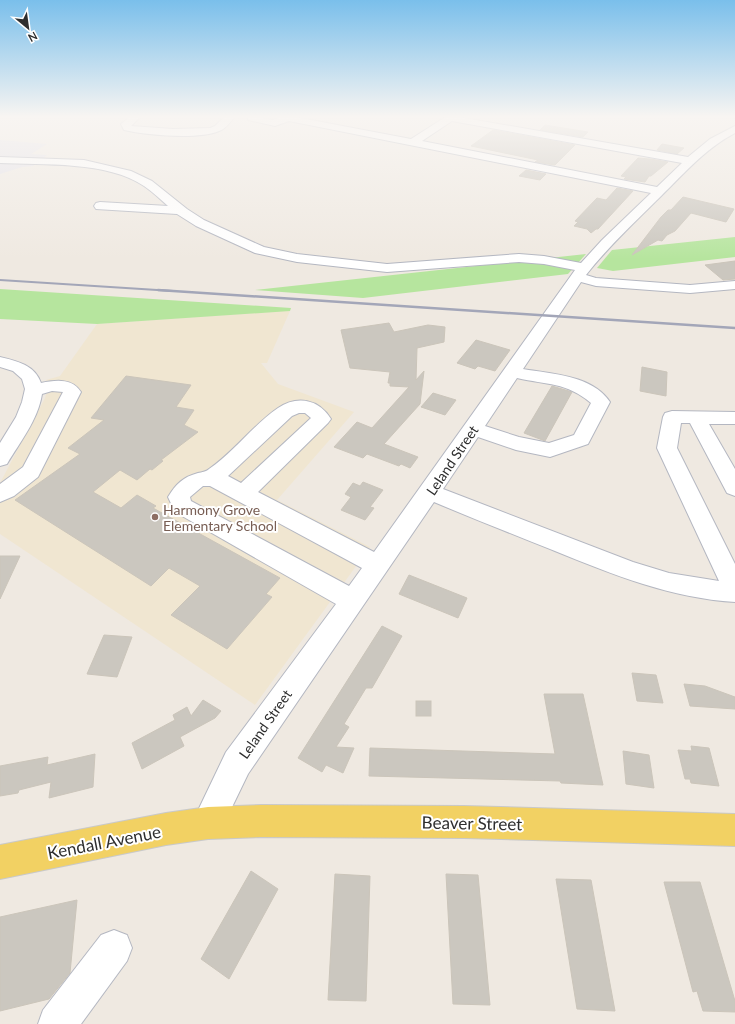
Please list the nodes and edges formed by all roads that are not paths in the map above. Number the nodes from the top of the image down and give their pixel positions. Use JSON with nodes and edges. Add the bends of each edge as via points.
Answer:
{"nodes":[{"id":1,"x":20,"y":164,"type":"edge"},
{"id":2,"x":87,"y":164,"type":"edge"},
{"id":3,"x":526,"y":164,"type":"edge"},
{"id":4,"x":686,"y":164,"type":"edge"},
{"id":5,"x":0,"y":167,"type":"edge"},
{"id":6,"x":660,"y":191,"type":"junction"},
{"id":7,"x":100,"y":206,"type":"dead end"},
{"id":8,"x":180,"y":210,"type":"junction"},
{"id":9,"x":580,"y":272,"type":"junction"},
{"id":10,"x":735,"y":285,"type":"edge"},
{"id":11,"x":0,"y":362,"type":"edge"},
{"id":12,"x":512,"y":371,"type":"junction"},
{"id":13,"x":35,"y":390,"type":"junction"},
{"id":14,"x":696,"y":417,"type":"junction"},
{"id":15,"x":735,"y":418,"type":"edge"},
{"id":16,"x":473,"y":429,"type":"junction"},
{"id":17,"x":0,"y":459,"type":"edge"},
{"id":18,"x":213,"y":478,"type":"junction"},
{"id":19,"x":735,"y":488,"type":"edge"},
{"id":20,"x":430,"y":492,"type":"junction"},
{"id":21,"x":0,"y":494,"type":"edge"},
{"id":22,"x":243,"y":494,"type":"junction"},
{"id":23,"x":378,"y":565,"type":"junction"},
{"id":24,"x":735,"y":591,"type":"edge"},
{"id":25,"x":353,"y":600,"type":"junction"},
{"id":26,"x":208,"y":824,"type":"junction"},
{"id":27,"x":735,"y":830,"type":"edge"},
{"id":28,"x":0,"y":862,"type":"edge"},
{"id":29,"x":114,"y":948,"type":"dead end"},
{"id":30,"x":57,"y":1024,"type":"edge"}],
"edges":[{"from":1,"to":5,"type":"street"},
{"from":2,"to":8,"type":"street","via":[[127,173],[148,183]]},
{"from":3,"to":6,"type":"street"},
{"from":4,"to":6,"type":"street","name":"Leland Street"},
{"from":6,"to":9,"type":"street","name":"Leland Street"},
{"from":7,"to":8,"type":"street"},
{"from":8,"to":9,"type":"street","via":[[235,240],[260,250],[297,258],[387,268],[519,258],[544,260]]},
{"from":9,"to":10,"type":"street","via":[[596,282],[690,289]]},
{"from":9,"to":12,"type":"street","name":"Leland Street"},
{"from":11,"to":13,"type":"street","via":[[24,370],[32,379]]},
{"from":12,"to":16,"type":"street","name":"Leland Street"},
{"from":12,"to":16,"type":"street","via":[[526,376],[553,378],[592,393],[602,402],[581,439],[550,450],[516,443]]},
{"from":13,"to":17,"type":"street","via":[[30,409]]},
{"from":13,"to":21,"type":"street","via":[[52,386],[68,387],[72,392],[31,472]]},
{"from":14,"to":15,"type":"street"},
{"from":14,"to":19,"type":"street"},
{"from":14,"to":24,"type":"street","via":[[672,417],[667,448]]},
{"from":16,"to":20,"type":"street","name":"Leland Street"},
{"from":18,"to":22,"type":"street"},
{"from":18,"to":22,"type":"street","via":[[285,412],[299,405],[311,407],[319,413],[321,419],[318,424]]},
{"from":18,"to":25,"type":"street","via":[[200,478],[185,486],[179,497],[183,506]]},
{"from":20,"to":23,"type":"street","name":"Leland Street"},
{"from":20,"to":24,"type":"street","via":[[658,581],[688,587]]},
{"from":22,"to":23,"type":"street"},
{"from":23,"to":25,"type":"street","name":"Leland Street"},
{"from":25,"to":26,"type":"street","name":"Leland Street","via":[[237,763]]},
{"from":26,"to":27,"type":"main road","name":"Beaver Street","via":[[260,820],[348,820]]},
{"from":26,"to":28,"type":"main road","name":"Kendall Avenue","via":[[166,829]]},
{"from":29,"to":30,"type":"street"}]}
